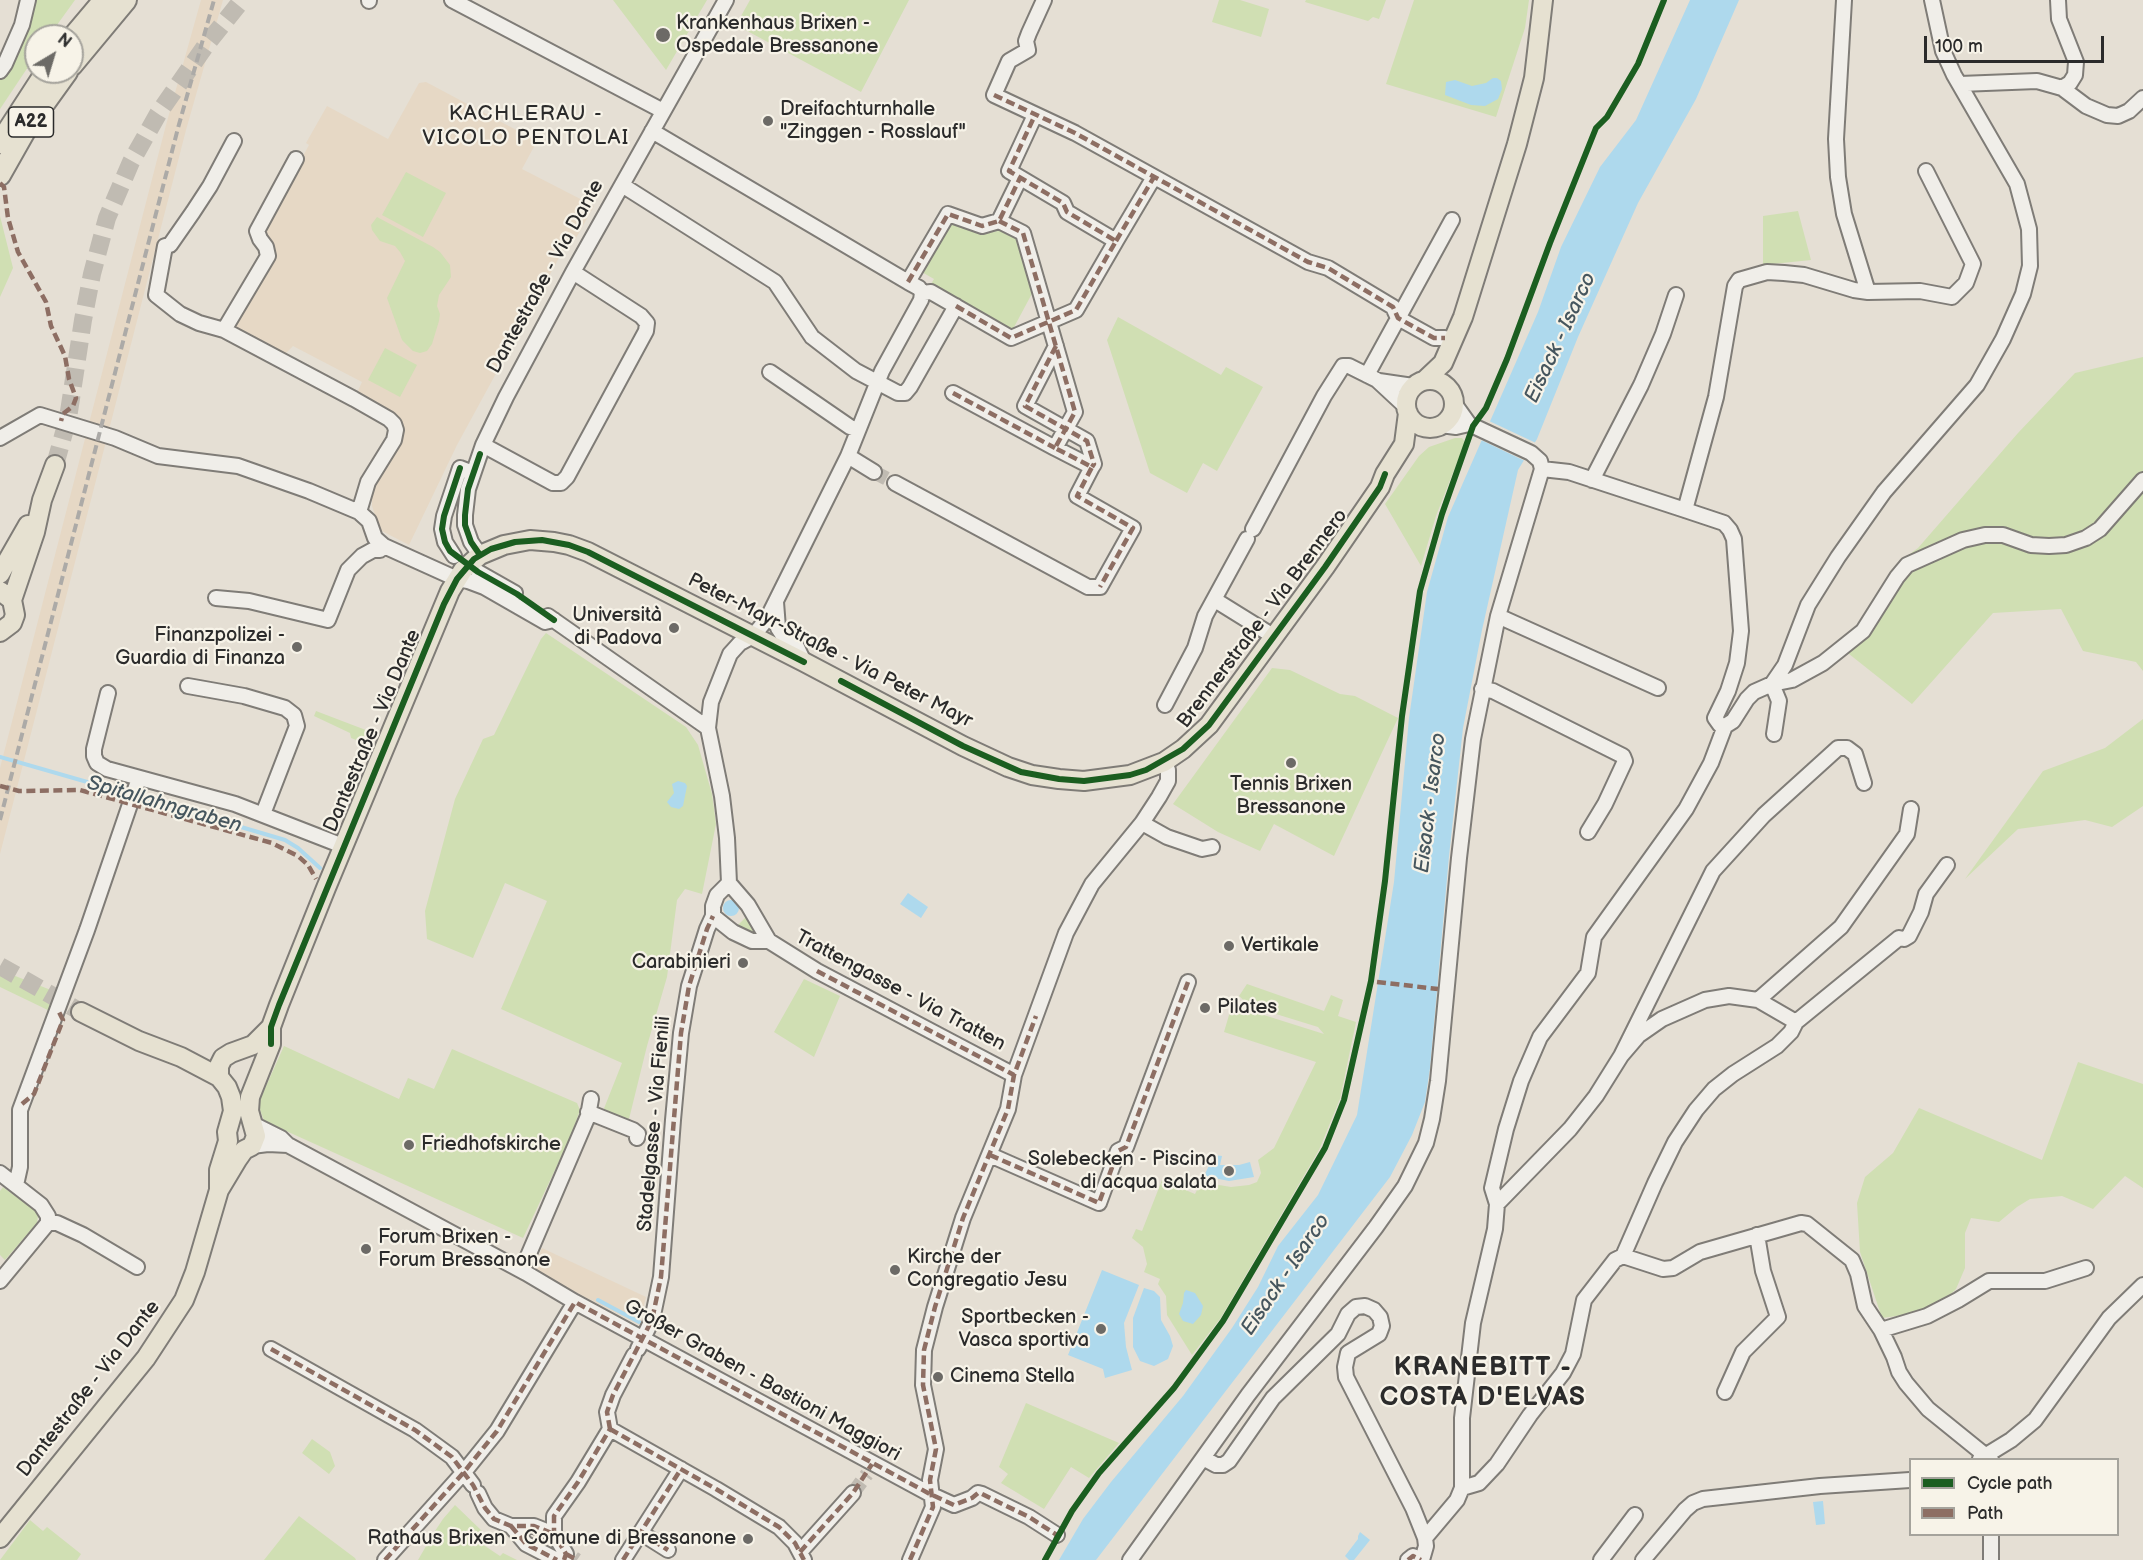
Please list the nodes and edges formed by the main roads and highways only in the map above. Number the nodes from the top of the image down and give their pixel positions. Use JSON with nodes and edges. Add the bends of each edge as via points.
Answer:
{"nodes":[{"id":1,"x":104,"y":0,"type":"edge"},
{"id":2,"x":126,"y":0,"type":"edge"},
{"id":3,"x":1543,"y":0,"type":"edge"},
{"id":4,"x":84,"y":24,"type":"edge"},
{"id":5,"x":84,"y":51,"type":"edge"},
{"id":6,"x":38,"y":84,"type":"edge"},
{"id":7,"x":58,"y":84,"type":"edge"},
{"id":8,"x":0,"y":143,"type":"edge"},
{"id":9,"x":0,"y":175,"type":"edge"},
{"id":10,"x":1463,"y":317,"type":"junction"},
{"id":11,"x":1419,"y":383,"type":"junction"},
{"id":12,"x":1452,"y":397,"type":"junction"},
{"id":13,"x":1406,"y":410,"type":"junction"},
{"id":14,"x":1438,"y":426,"type":"junction"},
{"id":15,"x":55,"y":465,"type":"tunnel mouth"},
{"id":16,"x":1380,"y":487,"type":"junction"},
{"id":17,"x":42,"y":500,"type":"junction"},
{"id":18,"x":479,"y":564,"type":"joint"},
{"id":19,"x":0,"y":574,"type":"edge"},
{"id":20,"x":6,"y":596,"type":"edge"},
{"id":21,"x":0,"y":632,"type":"edge"},
{"id":22,"x":1164,"y":762,"type":"joint"},
{"id":23,"x":81,"y":1012,"type":"tunnel mouth"},
{"id":24,"x":271,"y":1027,"type":"junction"},
{"id":25,"x":241,"y":1050,"type":"junction"},
{"id":26,"x":181,"y":1056,"type":"junction"},
{"id":27,"x":223,"y":1058,"type":"junction"},
{"id":28,"x":258,"y":1075,"type":"junction"},
{"id":29,"x":223,"y":1082,"type":"junction"},
{"id":30,"x":228,"y":1141,"type":"junction"},
{"id":31,"x":248,"y":1148,"type":"junction"},
{"id":32,"x":219,"y":1190,"type":"junction"},
{"id":33,"x":0,"y":1538,"type":"edge"}],
"edges":[{"from":1,"to":4,"type":"highway"},
{"from":2,"to":5,"type":"highway"},
{"from":3,"to":10,"type":"main road","name":"Brennerstraße - Via Brennero","via":[[1534,78]]},
{"from":6,"to":8,"type":"highway","number":"A22"},
{"from":7,"to":9,"type":"highway","number":"A22"},
{"from":10,"to":11,"type":"main road","name":"Brennerstraße - Via Brennero","via":[[1443,363]]},
{"from":10,"to":12,"type":"main road","name":"Brennerstraße - Via Brennero","via":[[1451,378]]},
{"from":11,"to":12,"type":"main road","name":"Brennerstraße - Via Brennero","via":[[1437,380]]},
{"from":11,"to":13,"type":"main road","name":"Brennerstraße - Via Brennero","via":[[1408,392]]},
{"from":12,"to":14,"type":"main road","name":"Brennerstraße - Via Brennero","via":[[1451,416]]},
{"from":13,"to":14,"type":"main road","name":"Brennerstraße - Via Brennero","via":[[1422,427]]},
{"from":13,"to":16,"type":"main road","name":"Brennerstraße - Via Brennero","via":[[1404,444]]},
{"from":14,"to":16,"type":"main road","name":"Brennerstraße - Via Brennero","via":[[1411,450],[1392,478]]},
{"from":15,"to":17,"type":"main road"},
{"from":16,"to":22,"type":"main road","name":"Brennerstraße - Via Brennero","via":[[1209,724]]},
{"from":17,"to":19,"type":"main road"},
{"from":17,"to":20,"type":"main road","via":[[35,531]]},
{"from":18,"to":22,"type":"main road","name":"Peter-Mayr-Straße - Via Peter Mayr","via":[[504,545],[530,540],[569,545],[588,552],[963,746],[1032,775],[1101,780],[1130,775]]},
{"from":18,"to":24,"type":"main road","name":"Dantestraße - Via Dante","via":[[470,563],[456,579],[444,604]]},
{"from":20,"to":21,"type":"main road","via":[[15,607],[15,615],[12,623]]},
{"from":23,"to":26,"type":"main road"},
{"from":24,"to":25,"type":"main road","name":"Dantestraße - Via Dante","via":[[253,1046]]},
{"from":24,"to":28,"type":"main road","name":"Dantestraße - Via Dante","via":[[271,1044]]},
{"from":25,"to":27,"type":"main road","name":"Dantestraße - Via Dante"},
{"from":25,"to":28,"type":"main road","via":[[256,1060]]},
{"from":26,"to":27,"type":"main road"},
{"from":26,"to":29,"type":"main road"},
{"from":27,"to":29,"type":"main road","name":"Dantestraße - Via Dante","via":[[219,1066]]},
{"from":28,"to":29,"type":"main road","via":[[245,1090]]},
{"from":28,"to":31,"type":"main road","name":"Dantestraße - Via Dante","via":[[249,1111],[255,1136]]},
{"from":29,"to":30,"type":"main road","name":"Dantestraße - Via Dante","via":[[231,1097]]},
{"from":30,"to":31,"type":"main road","via":[[234,1148]]},
{"from":30,"to":32,"type":"main road","name":"Dantestraße - Via Dante","via":[[219,1170]]},
{"from":31,"to":32,"type":"main road","name":"Dantestraße - Via Dante"},
{"from":32,"to":33,"type":"main road","name":"Dantestraße - Via Dante","via":[[195,1272],[173,1319],[139,1367]]}]}
